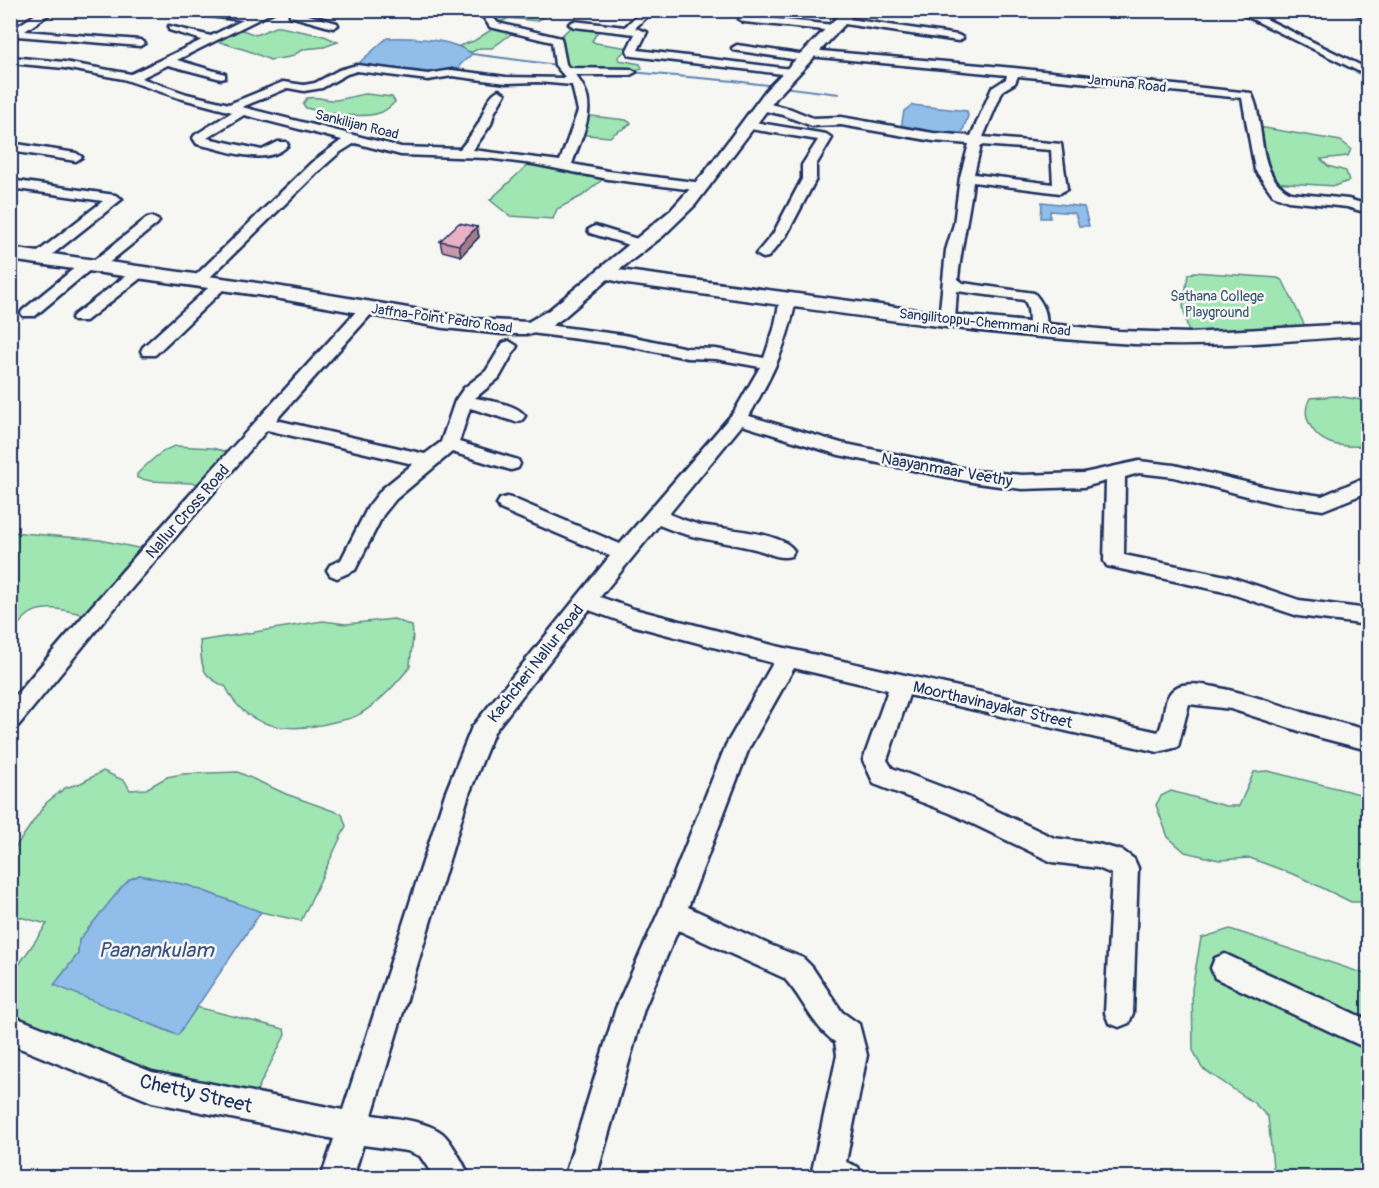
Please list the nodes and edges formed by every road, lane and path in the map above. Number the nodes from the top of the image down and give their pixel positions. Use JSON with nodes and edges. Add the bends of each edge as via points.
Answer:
{"nodes":[{"id":1,"x":50,"y":10,"type":"edge"},
{"id":2,"x":183,"y":10,"type":"edge"},
{"id":3,"x":272,"y":10,"type":"edge"},
{"id":4,"x":282,"y":10,"type":"edge"},
{"id":5,"x":305,"y":10,"type":"edge"},
{"id":6,"x":501,"y":10,"type":"edge"},
{"id":7,"x":649,"y":10,"type":"edge"},
{"id":8,"x":743,"y":10,"type":"edge"},
{"id":9,"x":1239,"y":10,"type":"edge"},
{"id":10,"x":1346,"y":10,"type":"edge"},
{"id":11,"x":214,"y":11,"type":"edge"},
{"id":12,"x":483,"y":13,"type":"edge"},
{"id":13,"x":294,"y":14,"type":"junction"},
{"id":14,"x":1368,"y":14,"type":"edge"},
{"id":15,"x":253,"y":18,"type":"junction"},
{"id":16,"x":843,"y":20,"type":"edge"},
{"id":17,"x":333,"y":25,"type":"dead end"},
{"id":18,"x":172,"y":28,"type":"dead end"},
{"id":19,"x":627,"y":30,"type":"junction"},
{"id":20,"x":12,"y":35,"type":"edge"},
{"id":21,"x":957,"y":38,"type":"dead end"},
{"id":22,"x":210,"y":39,"type":"junction"},
{"id":23,"x":557,"y":40,"type":"junction"},
{"id":24,"x":140,"y":43,"type":"dead end"},
{"id":25,"x":737,"y":48,"type":"dead end"},
{"id":26,"x":808,"y":56,"type":"junction"},
{"id":27,"x":10,"y":60,"type":"edge"},
{"id":28,"x":167,"y":61,"type":"junction"},
{"id":29,"x":567,"y":71,"type":"junction"},
{"id":30,"x":1014,"y":71,"type":"junction"},
{"id":31,"x":630,"y":72,"type":"dead end"},
{"id":32,"x":791,"y":72,"type":"junction"},
{"id":33,"x":1368,"y":73,"type":"edge"},
{"id":34,"x":221,"y":76,"type":"dead end"},
{"id":35,"x":132,"y":78,"type":"junction"},
{"id":36,"x":576,"y":82,"type":"junction"},
{"id":37,"x":499,"y":94,"type":"dead end"},
{"id":38,"x":761,"y":106,"type":"junction"},
{"id":39,"x":236,"y":110,"type":"junction"},
{"id":40,"x":748,"y":125,"type":"junction"},
{"id":41,"x":351,"y":140,"type":"junction"},
{"id":42,"x":976,"y":140,"type":"junction"},
{"id":43,"x":282,"y":145,"type":"dead end"},
{"id":44,"x":10,"y":147,"type":"edge"},
{"id":45,"x":463,"y":154,"type":"junction"},
{"id":46,"x":76,"y":157,"type":"dead end"},
{"id":47,"x":564,"y":167,"type":"junction"},
{"id":48,"x":967,"y":177,"type":"junction"},
{"id":49,"x":10,"y":184,"type":"edge"},
{"id":50,"x":702,"y":187,"type":"junction"},
{"id":51,"x":1368,"y":209,"type":"edge"},
{"id":52,"x":152,"y":221,"type":"dead end"},
{"id":53,"x":595,"y":230,"type":"dead end"},
{"id":54,"x":642,"y":245,"type":"junction"},
{"id":55,"x":10,"y":254,"type":"edge"},
{"id":56,"x":763,"y":254,"type":"dead end"},
{"id":57,"x":39,"y":258,"type":"junction"},
{"id":58,"x":92,"y":266,"type":"junction"},
{"id":59,"x":141,"y":271,"type":"junction"},
{"id":60,"x":604,"y":272,"type":"junction"},
{"id":61,"x":199,"y":280,"type":"junction"},
{"id":62,"x":950,"y":280,"type":"junction"},
{"id":63,"x":222,"y":283,"type":"junction"},
{"id":64,"x":788,"y":300,"type":"junction"},
{"id":65,"x":368,"y":308,"type":"junction"},
{"id":66,"x":29,"y":313,"type":"dead end"},
{"id":67,"x":80,"y":318,"type":"dead end"},
{"id":68,"x":947,"y":320,"type":"junction"},
{"id":69,"x":531,"y":327,"type":"junction"},
{"id":70,"x":1038,"y":329,"type":"junction"},
{"id":71,"x":1368,"y":329,"type":"edge"},
{"id":72,"x":509,"y":346,"type":"dead end"},
{"id":73,"x":149,"y":351,"type":"dead end"},
{"id":74,"x":770,"y":364,"type":"junction"},
{"id":75,"x":464,"y":401,"type":"junction"},
{"id":76,"x":516,"y":416,"type":"dead end"},
{"id":77,"x":738,"y":418,"type":"junction"},
{"id":78,"x":263,"y":423,"type":"junction"},
{"id":79,"x":448,"y":445,"type":"junction"},
{"id":80,"x":431,"y":462,"type":"junction"},
{"id":81,"x":511,"y":464,"type":"dead end"},
{"id":82,"x":1116,"y":472,"type":"junction"},
{"id":83,"x":1368,"y":486,"type":"edge"},
{"id":84,"x":507,"y":504,"type":"dead end"},
{"id":85,"x":656,"y":516,"type":"junction"},
{"id":86,"x":784,"y":551,"type":"dead end"},
{"id":87,"x":624,"y":554,"type":"junction"},
{"id":88,"x":337,"y":570,"type":"dead end"},
{"id":89,"x":585,"y":600,"type":"junction"},
{"id":90,"x":1368,"y":617,"type":"edge"},
{"id":91,"x":788,"y":658,"type":"junction"},
{"id":92,"x":901,"y":684,"type":"junction"},
{"id":93,"x":10,"y":719,"type":"edge"},
{"id":94,"x":1368,"y":740,"type":"edge"},
{"id":95,"x":672,"y":913,"type":"junction"},
{"id":96,"x":1225,"y":968,"type":"dead end"},
{"id":97,"x":1119,"y":1013,"type":"dead end"},
{"id":98,"x":10,"y":1029,"type":"edge"},
{"id":99,"x":1368,"y":1035,"type":"edge"},
{"id":100,"x":354,"y":1128,"type":"junction"},
{"id":101,"x":337,"y":1178,"type":"edge"},
{"id":102,"x":454,"y":1178,"type":"edge"},
{"id":103,"x":580,"y":1178,"type":"edge"},
{"id":104,"x":847,"y":1178,"type":"edge"}],
"edges":[{"from":1,"to":20,"type":"street"},
{"from":2,"to":11,"type":"street"},
{"from":3,"to":15,"type":"street"},
{"from":4,"to":13,"type":"street"},
{"from":5,"to":13,"type":"street"},
{"from":6,"to":12,"type":"street"},
{"from":7,"to":19,"type":"street"},
{"from":8,"to":16,"type":"street","via":[[744,19]]},
{"from":9,"to":33,"type":"street"},
{"from":10,"to":14,"type":"street"},
{"from":11,"to":15,"type":"street"},
{"from":12,"to":23,"type":"street","via":[[494,25]]},
{"from":13,"to":17,"type":"street"},
{"from":15,"to":22,"type":"street"},
{"from":16,"to":21,"type":"street"},
{"from":16,"to":26,"type":"main road","name":"Jaffna-Point Pedro Road"},
{"from":18,"to":22,"type":"street"},
{"from":19,"to":23,"type":"street","via":[[578,20]]},
{"from":19,"to":32,"type":"street","via":[[642,32],[633,53]]},
{"from":20,"to":24,"type":"street"},
{"from":22,"to":28,"type":"street"},
{"from":23,"to":29,"type":"street","via":[[561,65]]},
{"from":25,"to":26,"type":"street","name":"Jamuna Road"},
{"from":26,"to":30,"type":"street","name":"Jamuna Road"},
{"from":26,"to":32,"type":"main road","name":"Jaffna-Point Pedro Road"},
{"from":27,"to":35,"type":"street","name":"Sankilijan Road"},
{"from":28,"to":34,"type":"street"},
{"from":28,"to":35,"type":"street"},
{"from":29,"to":31,"type":"street"},
{"from":29,"to":36,"type":"street"},
{"from":30,"to":42,"type":"street","via":[[1011,81],[998,88]]},
{"from":30,"to":51,"type":"street","name":"Jamuna Road","via":[[1247,95],[1262,170],[1278,192],[1288,197]]},
{"from":32,"to":38,"type":"main road","name":"Jaffna-Point Pedro Road"},
{"from":35,"to":39,"type":"street","name":"Sankilijan Road"},
{"from":36,"to":39,"type":"street","via":[[506,80],[452,73],[428,77],[357,68],[318,86],[287,84]]},
{"from":36,"to":47,"type":"street","via":[[584,111]]},
{"from":37,"to":45,"type":"street","via":[[485,124]]},
{"from":38,"to":40,"type":"main road","name":"Jaffna-Point Pedro Road"},
{"from":38,"to":42,"type":"street","via":[[813,122],[841,121],[933,137]]},
{"from":39,"to":41,"type":"street","name":"Sankilijan Road"},
{"from":39,"to":43,"type":"street","via":[[199,138],[201,141],[262,154]]},
{"from":40,"to":50,"type":"main road","name":"Jaffna-Point Pedro Road"},
{"from":40,"to":56,"type":"street","via":[[826,138],[809,165],[809,179],[779,236]]},
{"from":41,"to":45,"type":"street","name":"Sankilijan Road","via":[[401,151]]},
{"from":41,"to":61,"type":"street","via":[[316,166]]},
{"from":42,"to":48,"type":"street"},
{"from":42,"to":48,"type":"street","via":[[1057,147],[1060,189]]},
{"from":44,"to":46,"type":"street"},
{"from":45,"to":47,"type":"street","name":"Sankilijan Road"},
{"from":47,"to":50,"type":"street","name":"Sankilijan Road"},
{"from":48,"to":62,"type":"street"},
{"from":49,"to":57,"type":"street","via":[[115,199]]},
{"from":50,"to":54,"type":"main road","name":"Jaffna-Point Pedro Road"},
{"from":52,"to":58,"type":"street"},
{"from":53,"to":54,"type":"street"},
{"from":54,"to":60,"type":"main road","name":"Jaffna-Point Pedro Road"},
{"from":55,"to":57,"type":"main road","name":"Jaffna-Point Pedro Road"},
{"from":57,"to":58,"type":"main road","name":"Jaffna-Point Pedro Road"},
{"from":58,"to":59,"type":"main road","name":"Jaffna-Point Pedro Road"},
{"from":58,"to":66,"type":"street"},
{"from":59,"to":61,"type":"main road","name":"Jaffna-Point Pedro Road"},
{"from":59,"to":67,"type":"street"},
{"from":60,"to":64,"type":"main road","name":"Sangilitoppu-Chemmani Road"},
{"from":60,"to":69,"type":"main road","name":"Jaffna-Point Pedro Road","via":[[561,309]]},
{"from":61,"to":63,"type":"main road","name":"Jaffna-Point Pedro Road"},
{"from":62,"to":68,"type":"street"},
{"from":62,"to":70,"type":"street","via":[[959,287],[1029,297],[1036,306]]},
{"from":63,"to":65,"type":"main road","name":"Jaffna-Point Pedro Road"},
{"from":63,"to":73,"type":"street"},
{"from":64,"to":68,"type":"main road","name":"Sangilitoppu-Chemmani Road"},
{"from":64,"to":74,"type":"street","name":"Kachcheri Nallur Road"},
{"from":65,"to":69,"type":"main road","name":"Jaffna-Point Pedro Road","via":[[475,324]]},
{"from":65,"to":78,"type":"street","name":"Nallur Cross Road"},
{"from":68,"to":70,"type":"main road","name":"Sangilitoppu-Chemmani Road"},
{"from":69,"to":74,"type":"street"},
{"from":70,"to":71,"type":"main road","name":"Sangilitoppu-Chemmani Road","via":[[1164,339]]},
{"from":72,"to":75,"type":"street","via":[[493,374]]},
{"from":74,"to":77,"type":"street","name":"Kachcheri Nallur Road"},
{"from":75,"to":76,"type":"street"},
{"from":75,"to":79,"type":"street"},
{"from":77,"to":82,"type":"street","name":"Naayanmaar Veethy","via":[[839,449],[977,477],[1023,482],[1084,480]]},
{"from":77,"to":85,"type":"street","name":"Kachcheri Nallur Road"},
{"from":78,"to":80,"type":"street"},
{"from":78,"to":93,"type":"street","name":"Nallur Cross Road"},
{"from":79,"to":80,"type":"street"},
{"from":79,"to":81,"type":"street"},
{"from":80,"to":88,"type":"street","via":[[389,494],[375,512],[348,565]]},
{"from":82,"to":83,"type":"street","name":"Naayanmaar Veethy","via":[[1139,467],[1174,471],[1274,496],[1323,503]]},
{"from":82,"to":90,"type":"street","via":[[1114,561],[1231,585],[1298,608]]},
{"from":84,"to":87,"type":"street"},
{"from":85,"to":86,"type":"street","via":[[703,533],[742,538]]},
{"from":85,"to":87,"type":"street","name":"Kachcheri Nallur Road"},
{"from":87,"to":89,"type":"street","name":"Kachcheri Nallur Road"},
{"from":89,"to":91,"type":"street","name":"Moorthavinayakar Street","via":[[631,617]]},
{"from":89,"to":100,"type":"street","name":"Kachcheri Nallur Road","via":[[484,728],[458,794]]},
{"from":91,"to":92,"type":"street","name":"Moorthavinayakar Street"},
{"from":91,"to":95,"type":"street","via":[[738,745]]},
{"from":92,"to":94,"type":"street","name":"Moorthavinayakar Street","via":[[1158,742],[1170,740],[1177,702],[1184,694],[1231,699]]},
{"from":92,"to":97,"type":"street","via":[[875,760],[883,776],[959,805],[1052,850],[1098,856],[1125,868]]},
{"from":95,"to":103,"type":"street","via":[[630,1008]]},
{"from":95,"to":104,"type":"street","via":[[794,968],[832,1022],[849,1034],[852,1055],[828,1171]]},
{"from":96,"to":99,"type":"street"},
{"from":98,"to":100,"type":"street","name":"Chetty Street","via":[[152,1087]]},
{"from":100,"to":101,"type":"street","name":"Kachcheri Nallur Road"},
{"from":100,"to":102,"type":"street","name":"Chetty Street","via":[[407,1135],[431,1144]]}]}
